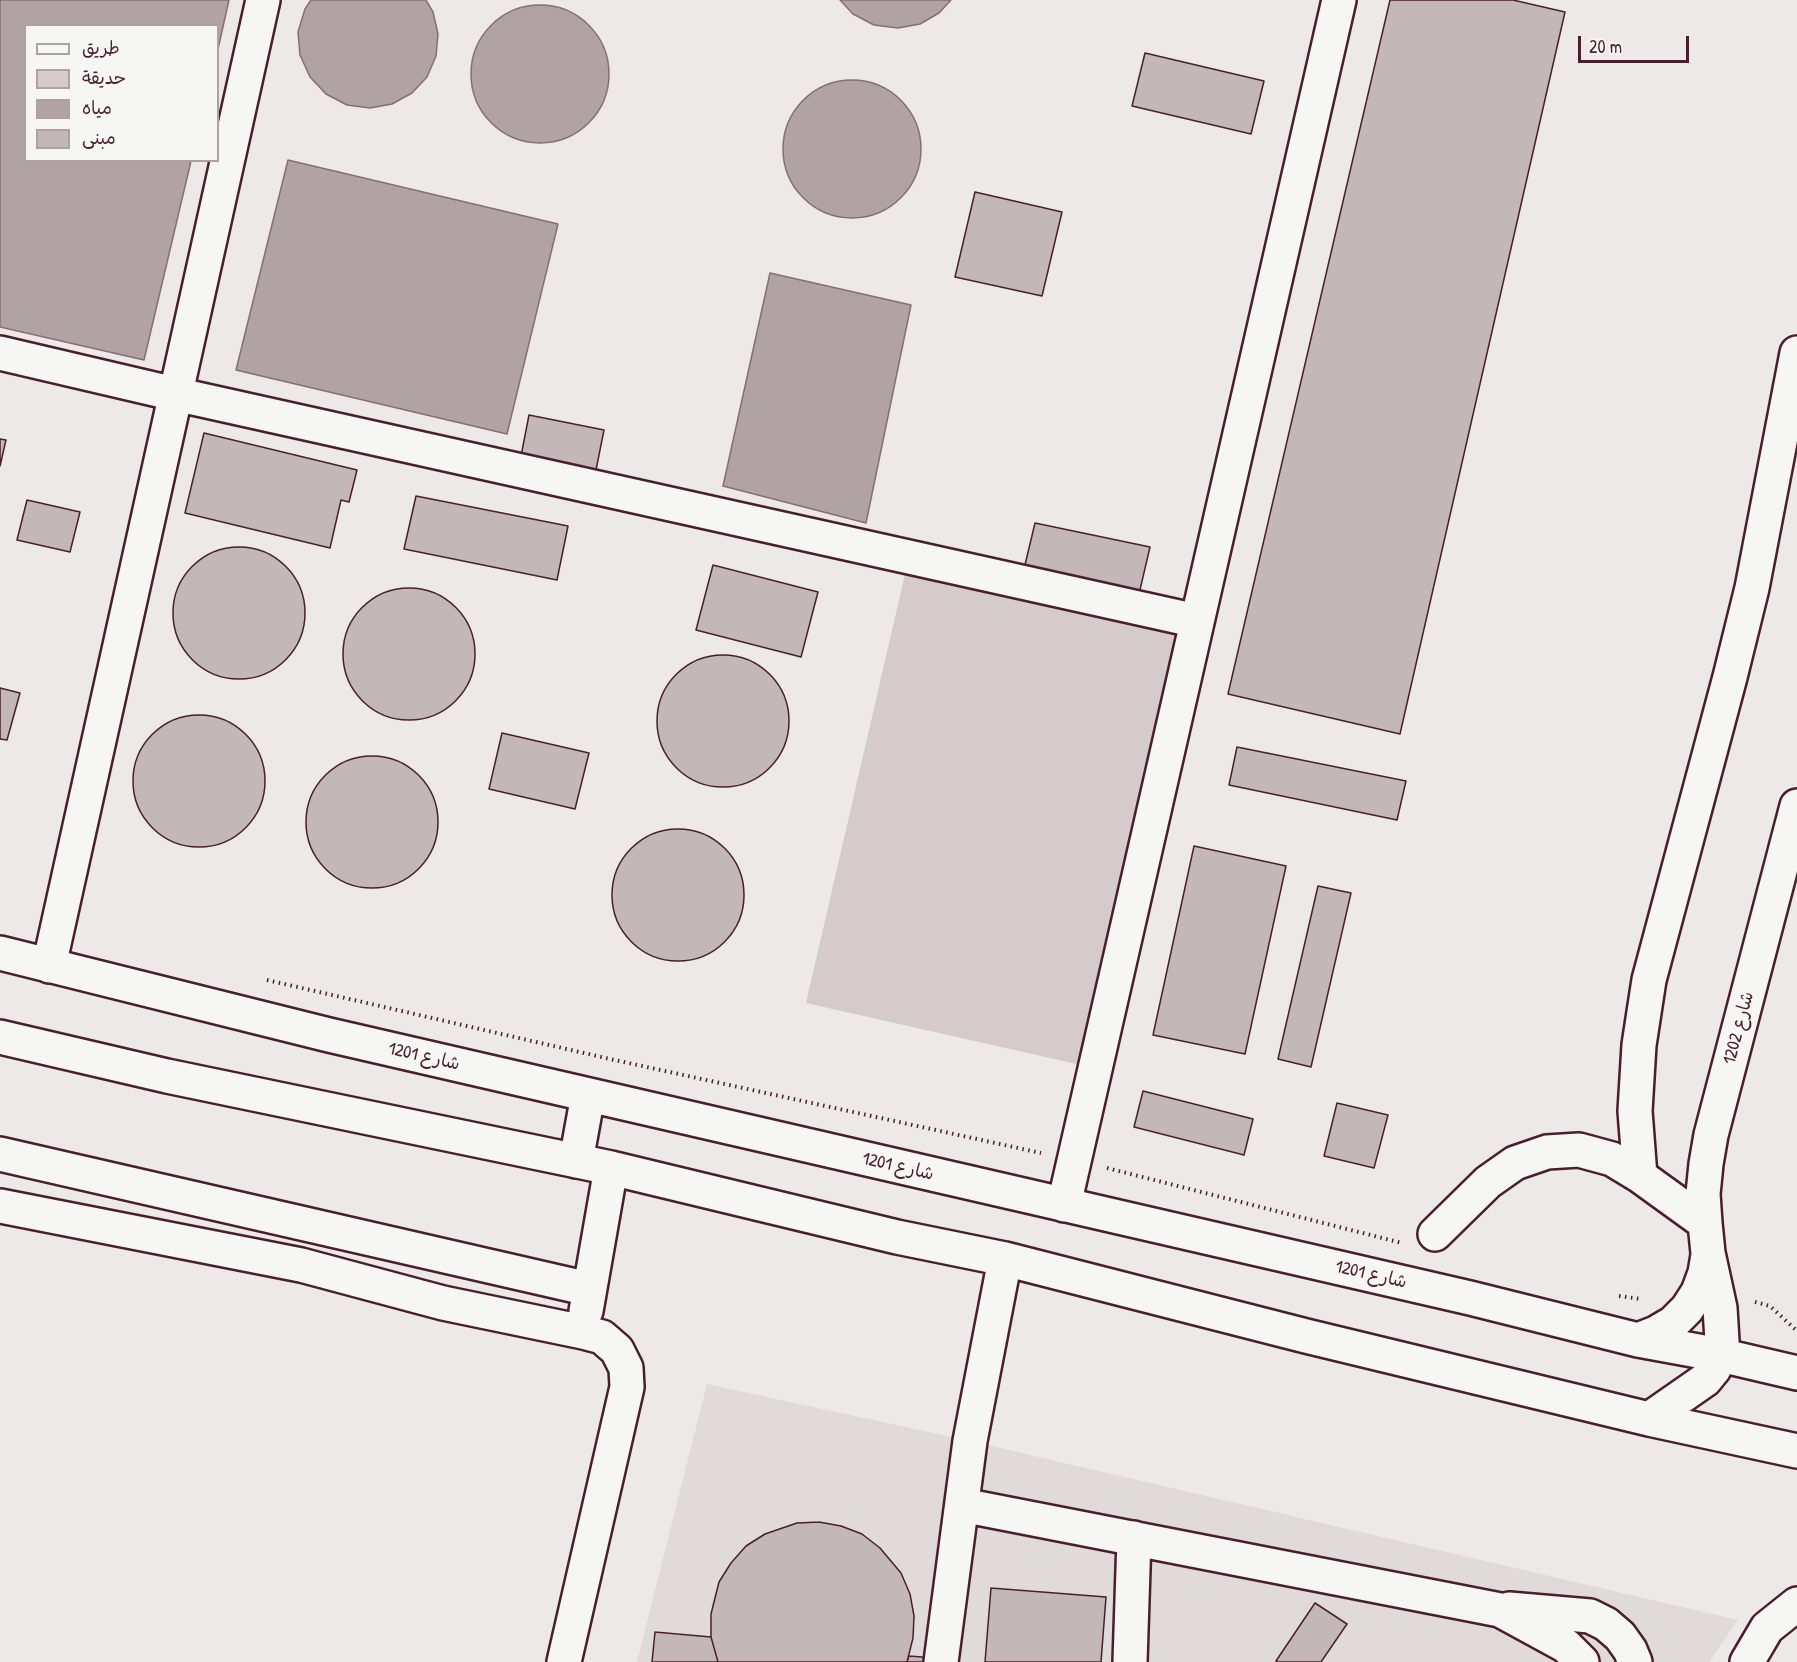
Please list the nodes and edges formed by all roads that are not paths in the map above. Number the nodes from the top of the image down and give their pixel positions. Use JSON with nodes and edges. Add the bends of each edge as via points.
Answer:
{"nodes":[{"id":1,"x":263,"y":0,"type":"edge"},
{"id":2,"x":1339,"y":0,"type":"edge"},
{"id":3,"x":1797,"y":352,"type":"edge"},
{"id":4,"x":0,"y":353,"type":"edge"},
{"id":5,"x":1793,"y":389,"type":"edge"},
{"id":6,"x":176,"y":394,"type":"junction"},
{"id":7,"x":1197,"y":621,"type":"junction"},
{"id":8,"x":1797,"y":806,"type":"edge"},
{"id":9,"x":0,"y":953,"type":"edge"},
{"id":10,"x":49,"y":966,"type":"junction"},
{"id":11,"x":0,"y":1037,"type":"edge"},
{"id":12,"x":588,"y":1095,"type":"junction"},
{"id":13,"x":0,"y":1154,"type":"edge"},
{"id":14,"x":576,"y":1161,"type":"junction"},
{"id":15,"x":612,"y":1168,"type":"junction"},
{"id":16,"x":1640,"y":1176,"type":"junction"},
{"id":17,"x":1064,"y":1205,"type":"junction"},
{"id":18,"x":0,"y":1206,"type":"edge"},
{"id":19,"x":1435,"y":1234,"type":"dead end"},
{"id":20,"x":1706,"y":1238,"type":"junction"},
{"id":21,"x":1005,"y":1259,"type":"junction"},
{"id":22,"x":589,"y":1289,"type":"junction"},
{"id":23,"x":1707,"y":1292,"type":"junction"},
{"id":24,"x":583,"y":1332,"type":"junction"},
{"id":25,"x":1638,"y":1340,"type":"junction"},
{"id":26,"x":1720,"y":1355,"type":"junction"},
{"id":27,"x":1797,"y":1373,"type":"edge"},
{"id":28,"x":1648,"y":1419,"type":"junction"},
{"id":29,"x":1797,"y":1451,"type":"edge"},
{"id":30,"x":962,"y":1505,"type":"junction"},
{"id":31,"x":1134,"y":1538,"type":"junction"},
{"id":32,"x":1797,"y":1604,"type":"edge"},
{"id":33,"x":1495,"y":1609,"type":"junction"},
{"id":34,"x":564,"y":1662,"type":"edge"},
{"id":35,"x":941,"y":1662,"type":"edge"},
{"id":36,"x":1130,"y":1662,"type":"edge"},
{"id":37,"x":1582,"y":1662,"type":"edge"},
{"id":38,"x":1635,"y":1662,"type":"edge"},
{"id":39,"x":1746,"y":1662,"type":"edge"}],
"edges":[{"from":1,"to":6,"type":"street"},
{"from":2,"to":7,"type":"street"},
{"from":3,"to":5,"type":"street"},
{"from":4,"to":6,"type":"street"},
{"from":5,"to":16,"type":"street","via":[[1752,588],[1649,980],[1639,1045],[1635,1111]]},
{"from":6,"to":7,"type":"street"},
{"from":6,"to":10,"type":"street"},
{"from":7,"to":17,"type":"street"},
{"from":8,"to":20,"type":"street","name":"شارع 1202","via":[[1711,1135],[1703,1194]]},
{"from":9,"to":10,"type":"street","name":"شارع 1201"},
{"from":10,"to":12,"type":"street","name":"شارع 1201"},
{"from":11,"to":14,"type":"street"},
{"from":12,"to":14,"type":"street"},
{"from":12,"to":17,"type":"street","name":"شارع 1201"},
{"from":13,"to":22,"type":"street"},
{"from":14,"to":15,"type":"street"},
{"from":15,"to":21,"type":"street"},
{"from":15,"to":22,"type":"street"},
{"from":16,"to":19,"type":"street","via":[[1612,1159],[1580,1150],[1546,1152],[1515,1163],[1488,1182]]},
{"from":16,"to":20,"type":"street"},
{"from":17,"to":25,"type":"street","name":"شارع 1201"},
{"from":18,"to":24,"type":"street","via":[[301,1265],[443,1303]]},
{"from":20,"to":23,"type":"street","name":"شارع 1202"},
{"from":21,"to":28,"type":"street"},
{"from":21,"to":30,"type":"street","via":[[970,1441]]},
{"from":22,"to":24,"type":"street"},
{"from":23,"to":25,"type":"street","via":[[1673,1323]]},
{"from":23,"to":26,"type":"street","name":"شارع 1202","via":[[1722,1326]]},
{"from":24,"to":34,"type":"street","via":[[602,1337],[617,1350],[626,1368],[627,1387]]},
{"from":25,"to":26,"type":"street","name":"شارع 1201"},
{"from":26,"to":27,"type":"street","name":"شارع 1201"},
{"from":26,"to":28,"type":"street","name":"شارع 1202","via":[[1705,1380]]},
{"from":28,"to":29,"type":"street"},
{"from":30,"to":31,"type":"street"},
{"from":30,"to":35,"type":"street"},
{"from":31,"to":33,"type":"street"},
{"from":31,"to":36,"type":"street"},
{"from":32,"to":39,"type":"street","via":[[1767,1628]]},
{"from":33,"to":37,"type":"street","via":[[1566,1646]]},
{"from":33,"to":38,"type":"street","via":[[1590,1616],[1620,1636]]}]}
